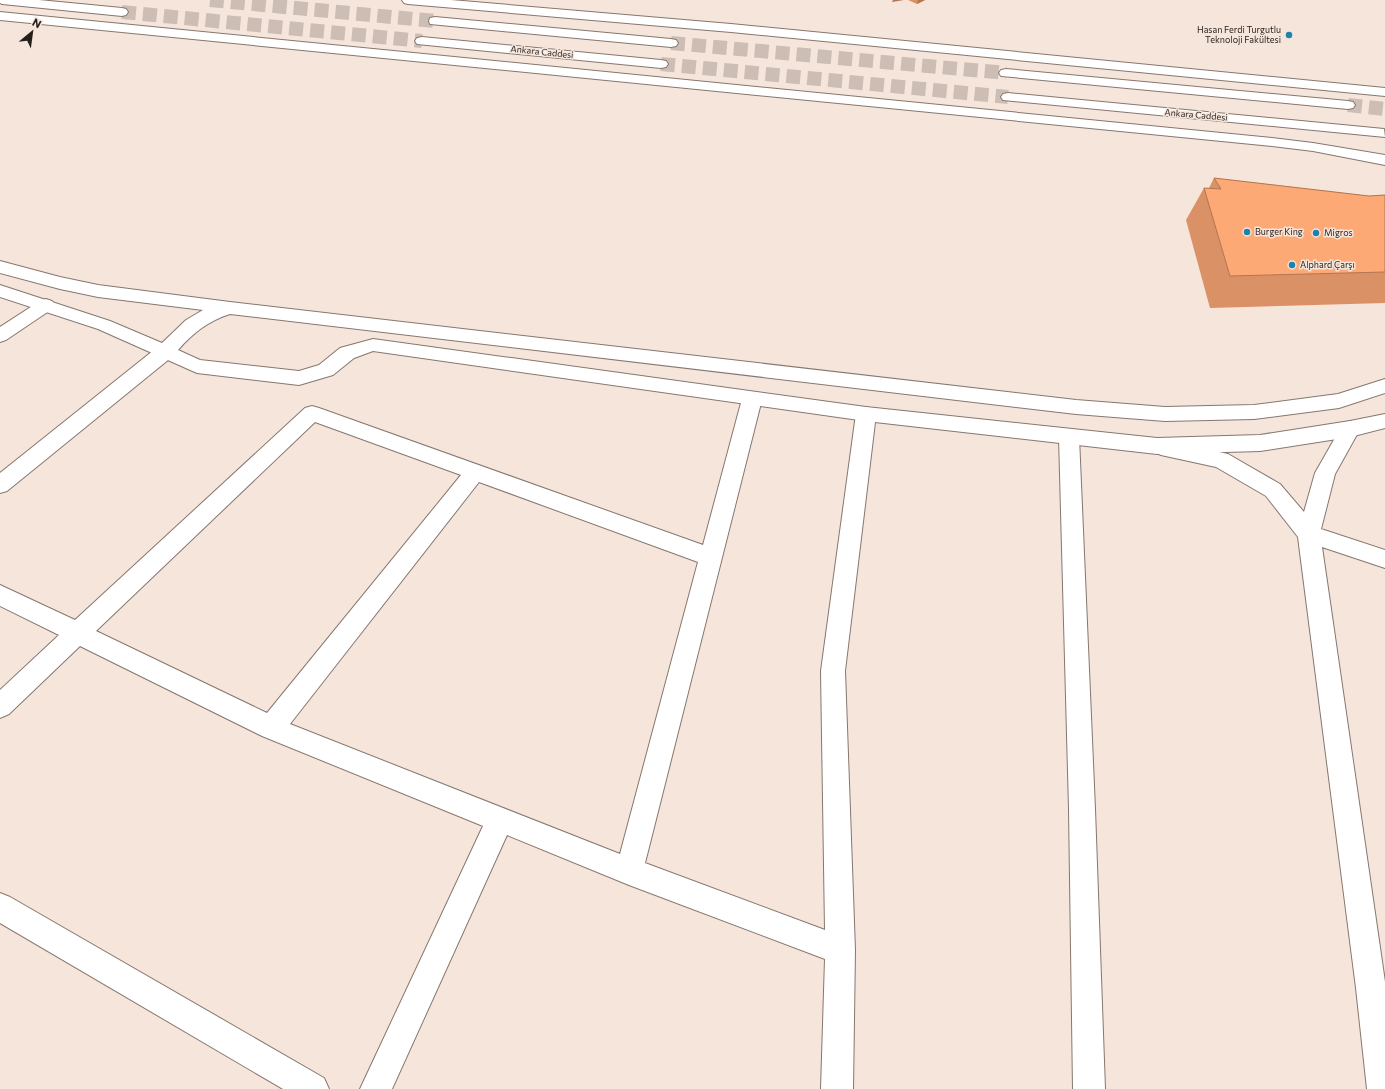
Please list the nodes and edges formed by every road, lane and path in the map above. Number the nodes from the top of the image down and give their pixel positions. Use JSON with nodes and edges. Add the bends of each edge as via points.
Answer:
{"nodes":[{"id":1,"x":2,"y":0,"type":"edge"},
{"id":2,"x":408,"y":0,"type":"edge"},
{"id":3,"x":122,"y":12,"type":"tunnel mouth"},
{"id":4,"x":0,"y":16,"type":"edge"},
{"id":5,"x":435,"y":21,"type":"tunnel mouth"},
{"id":6,"x":422,"y":41,"type":"tunnel mouth"},
{"id":7,"x":671,"y":43,"type":"tunnel mouth"},
{"id":8,"x":661,"y":64,"type":"tunnel mouth"},
{"id":9,"x":1006,"y":73,"type":"tunnel mouth"},
{"id":10,"x":1385,"y":92,"type":"edge"},
{"id":11,"x":1008,"y":97,"type":"tunnel mouth"},
{"id":12,"x":1348,"y":105,"type":"tunnel mouth"},
{"id":13,"x":1384,"y":133,"type":"dead end"},
{"id":14,"x":1385,"y":160,"type":"edge"},
{"id":15,"x":0,"y":267,"type":"edge"},
{"id":16,"x":0,"y":291,"type":"edge"},
{"id":17,"x":46,"y":305,"type":"junction"},
{"id":18,"x":230,"y":308,"type":"junction"},
{"id":19,"x":338,"y":321,"type":"junction"},
{"id":20,"x":0,"y":336,"type":"edge"},
{"id":21,"x":166,"y":351,"type":"junction"},
{"id":22,"x":347,"y":353,"type":"junction"},
{"id":23,"x":1385,"y":386,"type":"edge"},
{"id":24,"x":1385,"y":390,"type":"edge"},
{"id":25,"x":752,"y":399,"type":"junction"},
{"id":26,"x":1339,"y":401,"type":"junction"},
{"id":27,"x":866,"y":414,"type":"junction"},
{"id":28,"x":1385,"y":421,"type":"edge"},
{"id":29,"x":1350,"y":429,"type":"junction"},
{"id":30,"x":1069,"y":437,"type":"junction"},
{"id":31,"x":1157,"y":446,"type":"junction"},
{"id":32,"x":474,"y":472,"type":"junction"},
{"id":33,"x":0,"y":485,"type":"edge"},
{"id":34,"x":1309,"y":534,"type":"junction"},
{"id":35,"x":710,"y":557,"type":"junction"},
{"id":36,"x":1385,"y":559,"type":"edge"},
{"id":37,"x":0,"y":595,"type":"edge"},
{"id":38,"x":77,"y":633,"type":"junction"},
{"id":39,"x":0,"y":706,"type":"edge"},
{"id":40,"x":271,"y":728,"type":"junction"},
{"id":41,"x":500,"y":820,"type":"junction"},
{"id":42,"x":629,"y":871,"type":"junction"},
{"id":43,"x":0,"y":907,"type":"edge"},
{"id":44,"x":840,"y":950,"type":"junction"},
{"id":45,"x":1378,"y":990,"type":"edge"},
{"id":46,"x":313,"y":1089,"type":"edge"},
{"id":47,"x":376,"y":1089,"type":"edge"},
{"id":48,"x":837,"y":1089,"type":"edge"},
{"id":49,"x":1089,"y":1089,"type":"edge"},
{"id":50,"x":1383,"y":1089,"type":"edge"}],
"edges":[{"from":1,"to":3,"type":"main road"},
{"from":2,"to":10,"type":"main road","via":[[731,28]]},
{"from":4,"to":14,"type":"main road","via":[[1313,146]]},
{"from":5,"to":7,"type":"main road","name":"Ankara Caddesi"},
{"from":6,"to":8,"type":"main road","name":"Ankara Caddesi"},
{"from":9,"to":12,"type":"main road"},
{"from":11,"to":13,"type":"main road","name":"Ankara Caddesi"},
{"from":15,"to":18,"type":"main road","via":[[98,290]]},
{"from":16,"to":17,"type":"main road"},
{"from":17,"to":20,"type":"main road"},
{"from":17,"to":21,"type":"main road","via":[[104,325]]},
{"from":18,"to":19,"type":"main road"},
{"from":18,"to":21,"type":"main road","via":[[207,314],[189,326]]},
{"from":19,"to":22,"type":"main road","via":[[351,334]]},
{"from":19,"to":26,"type":"main road","via":[[1076,407],[1165,414],[1254,412]]},
{"from":21,"to":22,"type":"main road","via":[[196,366],[299,378],[326,370]]},
{"from":21,"to":33,"type":"main road"},
{"from":22,"to":25,"type":"main road","via":[[373,345]]},
{"from":23,"to":26,"type":"main road"},
{"from":24,"to":26,"type":"main road"},
{"from":25,"to":27,"type":"main road"},
{"from":25,"to":35,"type":"main road"},
{"from":27,"to":30,"type":"main road"},
{"from":27,"to":44,"type":"main road","via":[[833,671]]},
{"from":28,"to":29,"type":"main road"},
{"from":29,"to":31,"type":"main road","via":[[1260,443]]},
{"from":29,"to":34,"type":"main road","via":[[1325,473]]},
{"from":30,"to":31,"type":"main road"},
{"from":30,"to":49,"type":"main road"},
{"from":31,"to":34,"type":"main road","via":[[1221,460],[1273,490]]},
{"from":32,"to":35,"type":"main road"},
{"from":32,"to":38,"type":"main road","via":[[312,412]]},
{"from":32,"to":40,"type":"main road"},
{"from":34,"to":36,"type":"main road"},
{"from":34,"to":45,"type":"main road"},
{"from":35,"to":42,"type":"main road"},
{"from":37,"to":38,"type":"main road"},
{"from":38,"to":39,"type":"main road"},
{"from":38,"to":40,"type":"main road"},
{"from":40,"to":41,"type":"main road"},
{"from":41,"to":42,"type":"main road"},
{"from":41,"to":47,"type":"main road"},
{"from":42,"to":44,"type":"main road"},
{"from":43,"to":46,"type":"main road"},
{"from":44,"to":48,"type":"main road"},
{"from":45,"to":50,"type":"main road"}]}
